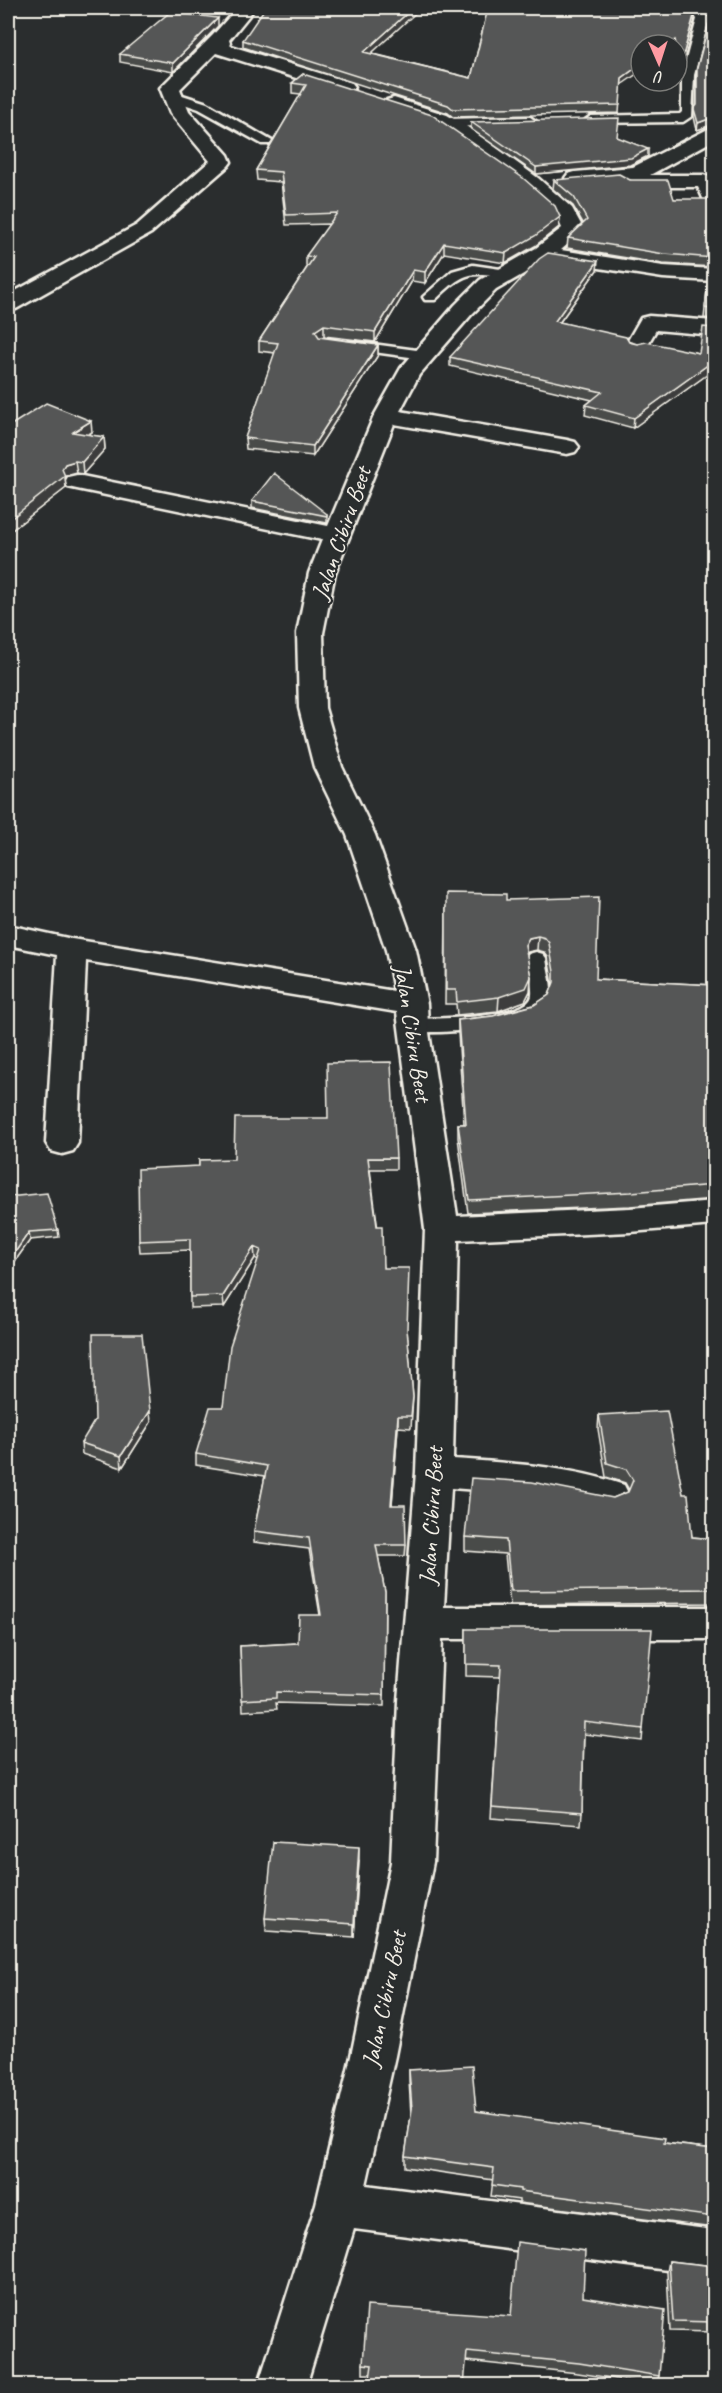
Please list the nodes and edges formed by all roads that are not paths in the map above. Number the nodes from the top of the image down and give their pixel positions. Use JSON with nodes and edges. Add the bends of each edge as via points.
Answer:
{"nodes":[{"id":1,"x":246,"y":8,"type":"edge"},
{"id":2,"x":694,"y":8,"type":"edge"},
{"id":3,"x":220,"y":39,"type":"junction"},
{"id":4,"x":173,"y":96,"type":"junction"},
{"id":5,"x":583,"y":120,"type":"edge"},
{"id":6,"x":548,"y":121,"type":"edge"},
{"id":7,"x":447,"y":123,"type":"junction"},
{"id":8,"x":714,"y":132,"type":"edge"},
{"id":9,"x":266,"y":141,"type":"dead end"},
{"id":10,"x":594,"y":177,"type":"junction"},
{"id":11,"x":531,"y":182,"type":"junction"},
{"id":12,"x":714,"y":202,"type":"edge"},
{"id":13,"x":544,"y":253,"type":"junction"},
{"id":14,"x":509,"y":274,"type":"junction"},
{"id":15,"x":714,"y":275,"type":"edge"},
{"id":16,"x":430,"y":297,"type":"dead end"},
{"id":17,"x":656,"y":297,"type":"junction"},
{"id":18,"x":8,"y":304,"type":"edge"},
{"id":19,"x":714,"y":328,"type":"edge"},
{"id":20,"x":335,"y":343,"type":"edge"},
{"id":21,"x":637,"y":344,"type":"edge"},
{"id":22,"x":424,"y":355,"type":"junction"},
{"id":23,"x":386,"y":416,"type":"junction"},
{"id":24,"x":567,"y":447,"type":"dead end"},
{"id":25,"x":77,"y":482,"type":"dead end"},
{"id":26,"x":336,"y":535,"type":"junction"},
{"id":27,"x":8,"y":935,"type":"edge"},
{"id":28,"x":72,"y":949,"type":"junction"},
{"id":29,"x":536,"y":958,"type":"dead end"},
{"id":30,"x":413,"y":1015,"type":"junction"},
{"id":31,"x":62,"y":1143,"type":"dead end"},
{"id":32,"x":714,"y":1213,"type":"edge"},
{"id":33,"x":442,"y":1229,"type":"junction"},
{"id":34,"x":434,"y":1472,"type":"junction"},
{"id":35,"x":611,"y":1495,"type":"edge"},
{"id":36,"x":424,"y":1623,"type":"junction"},
{"id":37,"x":714,"y":1623,"type":"edge"},
{"id":38,"x":339,"y":2204,"type":"junction"},
{"id":39,"x":714,"y":2253,"type":"edge"},
{"id":40,"x":282,"y":2385,"type":"edge"}],
"edges":[{"from":1,"to":3,"type":"street"},
{"from":2,"to":5,"type":"lane","via":[[703,19],[686,70],[687,113],[683,118]]},
{"from":3,"to":4,"type":"street","via":[[170,88]]},
{"from":3,"to":7,"type":"street","name":"Jalan Cibiru Beet","via":[[222,49],[232,54],[323,80]]},
{"from":4,"to":9,"type":"lane","via":[[203,106]]},
{"from":4,"to":18,"type":"street","via":[[180,113],[221,162],[144,229]]},
{"from":6,"to":7,"type":"lane"},
{"from":7,"to":11,"type":"street","name":"Jalan Cibiru Beet"},
{"from":8,"to":10,"type":"street","via":[[638,173]]},
{"from":10,"to":11,"type":"street"},
{"from":10,"to":12,"type":"street","via":[[703,181]]},
{"from":11,"to":13,"type":"street","name":"Jalan Cibiru Beet","via":[[565,212],[573,230]]},
{"from":13,"to":14,"type":"street","name":"Jalan Cibiru Beet"},
{"from":13,"to":17,"type":"street"},
{"from":14,"to":16,"type":"lane","via":[[485,268],[467,269],[453,275]]},
{"from":14,"to":22,"type":"street","name":"Jalan Cibiru Beet","via":[[488,285]]},
{"from":15,"to":17,"type":"street"},
{"from":17,"to":19,"type":"street"},
{"from":17,"to":21,"type":"street"},
{"from":20,"to":22,"type":"lane"},
{"from":22,"to":23,"type":"street","name":"Jalan Cibiru Beet","via":[[409,373]]},
{"from":23,"to":24,"type":"street"},
{"from":23,"to":26,"type":"street","name":"Jalan Cibiru Beet"},
{"from":25,"to":26,"type":"street"},
{"from":26,"to":30,"type":"street","name":"Jalan Cibiru Beet","via":[[322,573],[310,633],[312,708],[328,767],[361,835],[401,950]]},
{"from":27,"to":28,"type":"street"},
{"from":28,"to":30,"type":"street"},
{"from":28,"to":31,"type":"street"},
{"from":29,"to":30,"type":"lane","via":[[542,996],[534,1008],[482,1022]]},
{"from":30,"to":33,"type":"street","name":"Jalan Cibiru Beet"},
{"from":32,"to":33,"type":"street"},
{"from":33,"to":34,"type":"street","name":"Jalan Cibiru Beet"},
{"from":34,"to":35,"type":"street","via":[[531,1479]]},
{"from":34,"to":36,"type":"street","name":"Jalan Cibiru Beet"},
{"from":36,"to":37,"type":"street"},
{"from":36,"to":38,"type":"street","name":"Jalan Cibiru Beet","via":[[412,1862]]},
{"from":38,"to":39,"type":"street"},
{"from":38,"to":40,"type":"street","name":"Jalan Cibiru Beet"}]}
